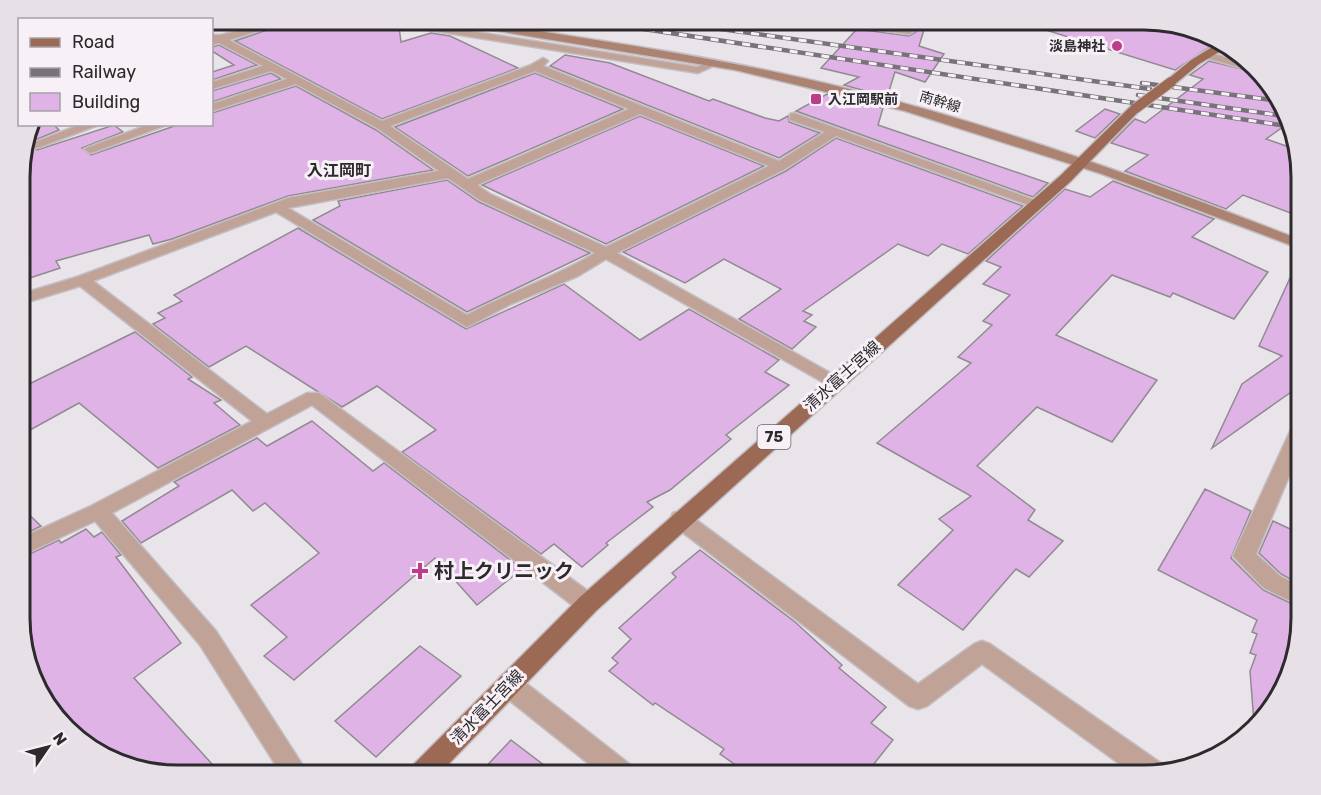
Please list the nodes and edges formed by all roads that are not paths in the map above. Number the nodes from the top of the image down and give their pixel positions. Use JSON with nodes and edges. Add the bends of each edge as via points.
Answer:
{"nodes":[{"id":1,"x":249,"y":30,"type":"edge"},
{"id":2,"x":445,"y":30,"type":"edge"},
{"id":3,"x":511,"y":30,"type":"edge"},
{"id":4,"x":902,"y":30,"type":"edge"},
{"id":5,"x":909,"y":31,"type":"dead end"},
{"id":6,"x":214,"y":39,"type":"edge"},
{"id":7,"x":559,"y":49,"type":"junction"},
{"id":8,"x":1216,"y":49,"type":"edge"},
{"id":9,"x":1207,"y":55,"type":"junction"},
{"id":10,"x":715,"y":63,"type":"junction"},
{"id":11,"x":1240,"y":65,"type":"edge"},
{"id":12,"x":271,"y":66,"type":"junction"},
{"id":13,"x":536,"y":67,"type":"junction"},
{"id":14,"x":296,"y":80,"type":"junction"},
{"id":15,"x":213,"y":86,"type":"edge"},
{"id":16,"x":213,"y":108,"type":"edge"},
{"id":17,"x":640,"y":109,"type":"junction"},
{"id":18,"x":794,"y":117,"type":"dead end"},
{"id":19,"x":381,"y":125,"type":"junction"},
{"id":20,"x":89,"y":126,"type":"edge"},
{"id":21,"x":152,"y":126,"type":"edge"},
{"id":22,"x":834,"y":132,"type":"junction"},
{"id":23,"x":36,"y":144,"type":"dead end"},
{"id":24,"x":90,"y":148,"type":"dead end"},
{"id":25,"x":1081,"y":162,"type":"junction"},
{"id":26,"x":780,"y":166,"type":"junction"},
{"id":27,"x":448,"y":174,"type":"junction"},
{"id":28,"x":466,"y":185,"type":"junction"},
{"id":29,"x":1036,"y":203,"type":"junction"},
{"id":30,"x":277,"y":207,"type":"junction"},
{"id":31,"x":1291,"y":241,"type":"edge"},
{"id":32,"x":606,"y":253,"type":"junction"},
{"id":33,"x":82,"y":280,"type":"junction"},
{"id":34,"x":30,"y":296,"type":"edge"},
{"id":35,"x":835,"y":383,"type":"junction"},
{"id":36,"x":264,"y":421,"type":"junction"},
{"id":37,"x":1291,"y":450,"type":"edge"},
{"id":38,"x":98,"y":511,"type":"junction"},
{"id":39,"x":680,"y":519,"type":"junction"},
{"id":40,"x":30,"y":544,"type":"edge"},
{"id":41,"x":1291,"y":592,"type":"edge"},
{"id":42,"x":588,"y":604,"type":"junction"},
{"id":43,"x":509,"y":685,"type":"junction"},
{"id":44,"x":289,"y":765,"type":"edge"},
{"id":45,"x":431,"y":765,"type":"edge"},
{"id":46,"x":610,"y":765,"type":"edge"},
{"id":47,"x":1141,"y":765,"type":"edge"}],
"edges":[{"from":1,"to":6,"type":"street"},
{"from":2,"to":7,"type":"street"},
{"from":3,"to":10,"type":"main road","name":"南幹線"},
{"from":4,"to":5,"type":"street"},
{"from":6,"to":12,"type":"street"},
{"from":7,"to":10,"type":"street","via":[[698,70]]},
{"from":7,"to":13,"type":"street"},
{"from":8,"to":9,"type":"main road","name":"清水富士宮線","number":"75"},
{"from":9,"to":11,"type":"street"},
{"from":9,"to":25,"type":"main road","name":"清水富士宮線","number":"75","bridge":true,"via":[[1136,108]]},
{"from":10,"to":25,"type":"main road","name":"南幹線","via":[[896,104]]},
{"from":12,"to":14,"type":"street"},
{"from":12,"to":15,"type":"street"},
{"from":13,"to":17,"type":"street"},
{"from":13,"to":19,"type":"street"},
{"from":14,"to":16,"type":"street"},
{"from":14,"to":19,"type":"street"},
{"from":17,"to":26,"type":"street"},
{"from":17,"to":28,"type":"street"},
{"from":18,"to":22,"type":"street"},
{"from":19,"to":27,"type":"street"},
{"from":20,"to":23,"type":"street"},
{"from":21,"to":24,"type":"street"},
{"from":22,"to":26,"type":"street"},
{"from":22,"to":29,"type":"street"},
{"from":25,"to":29,"type":"main road","name":"清水富士宮線","number":"75"},
{"from":25,"to":31,"type":"main road","name":"南幹線","via":[[1172,193]]},
{"from":26,"to":32,"type":"street"},
{"from":27,"to":28,"type":"street"},
{"from":27,"to":30,"type":"street","via":[[334,192]]},
{"from":28,"to":32,"type":"street"},
{"from":29,"to":35,"type":"main road","name":"清水富士宮線","number":"75"},
{"from":30,"to":32,"type":"street","via":[[467,322],[505,301],[573,273]]},
{"from":30,"to":33,"type":"street"},
{"from":32,"to":35,"type":"street"},
{"from":33,"to":34,"type":"street"},
{"from":33,"to":36,"type":"street"},
{"from":35,"to":39,"type":"main road","name":"清水富士宮線","number":"75"},
{"from":36,"to":38,"type":"street"},
{"from":36,"to":42,"type":"street","via":[[313,397]]},
{"from":37,"to":41,"type":"street","via":[[1244,556],[1272,582]]},
{"from":38,"to":40,"type":"street"},
{"from":38,"to":44,"type":"street","via":[[208,638]]},
{"from":39,"to":42,"type":"main road","name":"清水富士宮線","number":"75"},
{"from":39,"to":47,"type":"street","via":[[918,698],[982,651]]},
{"from":42,"to":43,"type":"main road","name":"清水富士宮線","number":"75"},
{"from":43,"to":45,"type":"main road","name":"清水富士宮線","number":"75"},
{"from":43,"to":46,"type":"street"}]}
